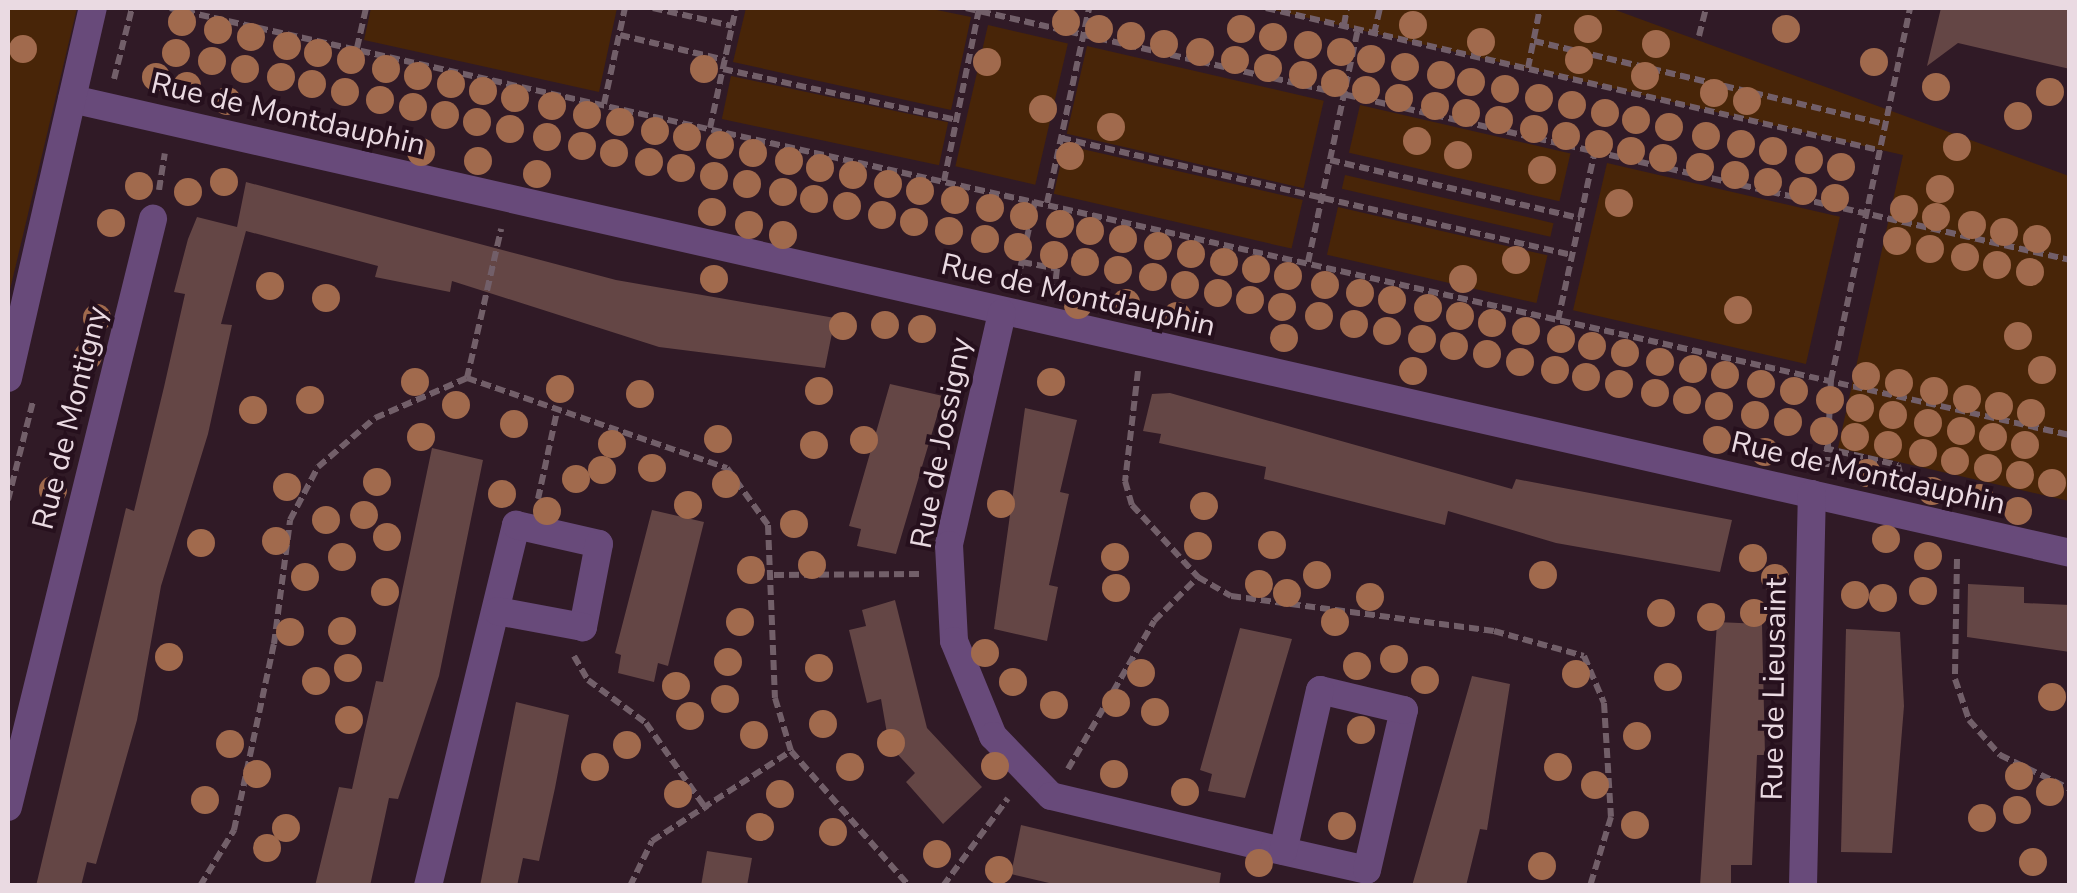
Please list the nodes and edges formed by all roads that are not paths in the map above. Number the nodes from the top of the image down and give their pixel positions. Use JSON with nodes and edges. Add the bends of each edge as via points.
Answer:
{"nodes":[{"id":1,"x":93,"y":8,"type":"edge"},
{"id":2,"x":72,"y":99,"type":"junction"},
{"id":3,"x":154,"y":219,"type":"road end"},
{"id":4,"x":1006,"y":314,"type":"junction"},
{"id":5,"x":8,"y":378,"type":"edge"},
{"id":6,"x":1812,"y":494,"type":"junction"},
{"id":7,"x":2070,"y":553,"type":"edge"},
{"id":8,"x":498,"y":611,"type":"junction"},
{"id":9,"x":8,"y":807,"type":"edge"},
{"id":10,"x":1283,"y":851,"type":"junction"},
{"id":11,"x":428,"y":886,"type":"edge"},
{"id":12,"x":1803,"y":886,"type":"edge"}],
"edges":[{"from":1,"to":2,"type":"street"},
{"from":2,"to":4,"type":"street","name":"Rue de Montdauphin"},
{"from":2,"to":5,"type":"street"},
{"from":3,"to":9,"type":"street","name":"Rue de Montigny"},
{"from":4,"to":6,"type":"street","name":"Rue de Montdauphin"},
{"from":4,"to":10,"type":"street","name":"Rue de Jossigny","via":[[949,545],[954,641],[993,736],[1052,796]]},
{"from":6,"to":7,"type":"street","name":"Rue de Montdauphin"},
{"from":6,"to":12,"type":"street","name":"Rue de Lieusaint"},
{"from":8,"to":8,"type":"street","via":[[516,526],[598,544],[583,627]]},
{"from":8,"to":11,"type":"street"},
{"from":10,"to":10,"type":"street","via":[[1367,870],[1404,710],[1320,690]]}]}
